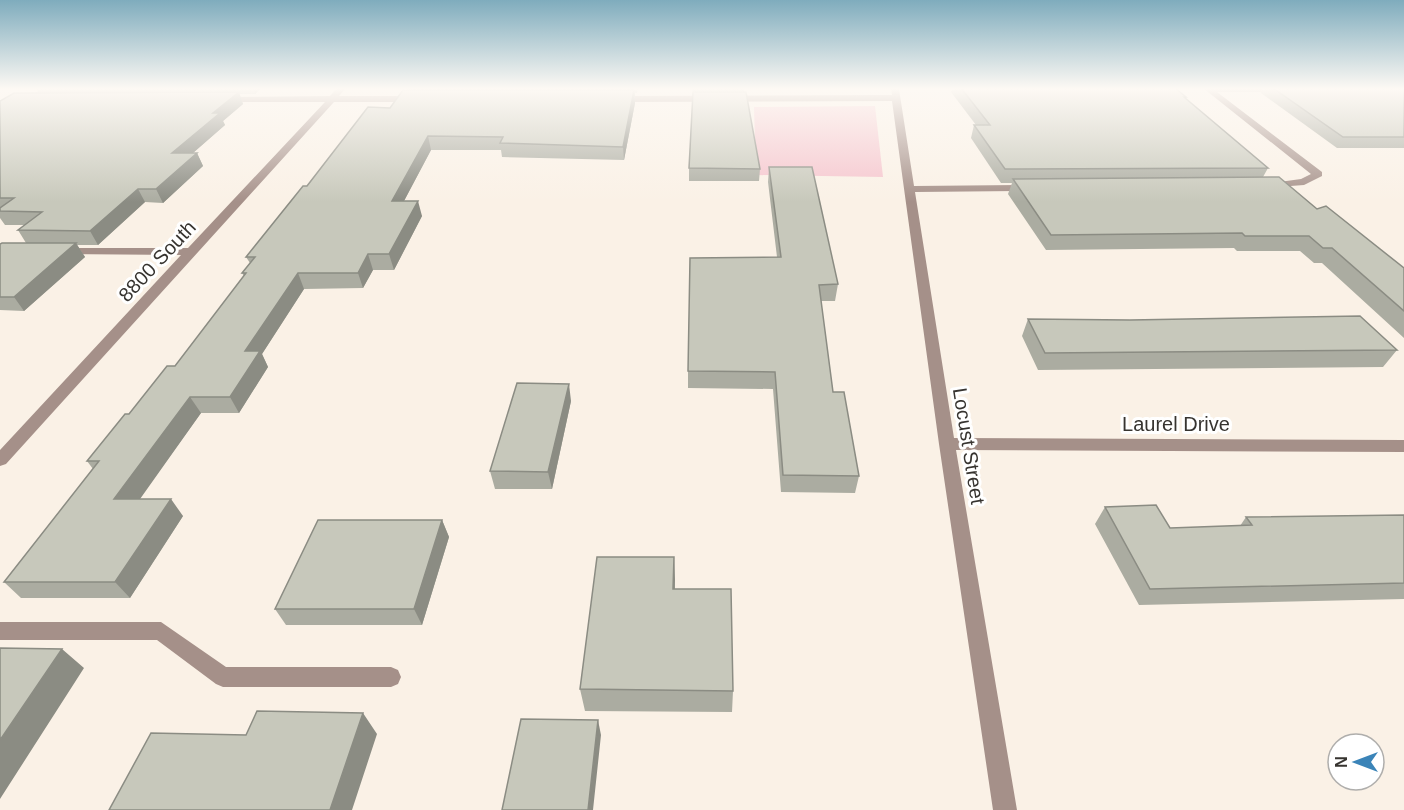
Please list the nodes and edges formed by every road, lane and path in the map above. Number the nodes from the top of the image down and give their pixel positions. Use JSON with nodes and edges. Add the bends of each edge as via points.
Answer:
{"nodes":[{"id":1,"x":307,"y":126,"type":"edge"},
{"id":2,"x":901,"y":126,"type":"edge"},
{"id":3,"x":1255,"y":126,"type":"edge"},
{"id":4,"x":1260,"y":187,"type":"edge"},
{"id":5,"x":1040,"y":188,"type":"edge"},
{"id":6,"x":911,"y":189,"type":"junction"},
{"id":7,"x":47,"y":250,"type":"edge"},
{"id":8,"x":192,"y":252,"type":"junction"},
{"id":9,"x":947,"y":444,"type":"junction"},
{"id":10,"x":1404,"y":446,"type":"edge"},
{"id":11,"x":0,"y":460,"type":"edge"},
{"id":12,"x":0,"y":631,"type":"edge"},
{"id":13,"x":391,"y":677,"type":"dead end"},
{"id":14,"x":1005,"y":810,"type":"edge"}],
"edges":[{"from":1,"to":8,"type":"street","name":"8800 South"},
{"from":2,"to":6,"type":"street","name":"Locust Street"},
{"from":3,"to":4,"type":"street","via":[[1318,174],[1305,182]]},
{"from":5,"to":6,"type":"street"},
{"from":6,"to":9,"type":"street","name":"Locust Street"},
{"from":7,"to":8,"type":"street"},
{"from":8,"to":11,"type":"street","name":"8800 South"},
{"from":9,"to":10,"type":"street","name":"Laurel Drive"},
{"from":9,"to":14,"type":"street","name":"Locust Street"},
{"from":12,"to":13,"type":"street","via":[[160,631],[223,677]]}]}
